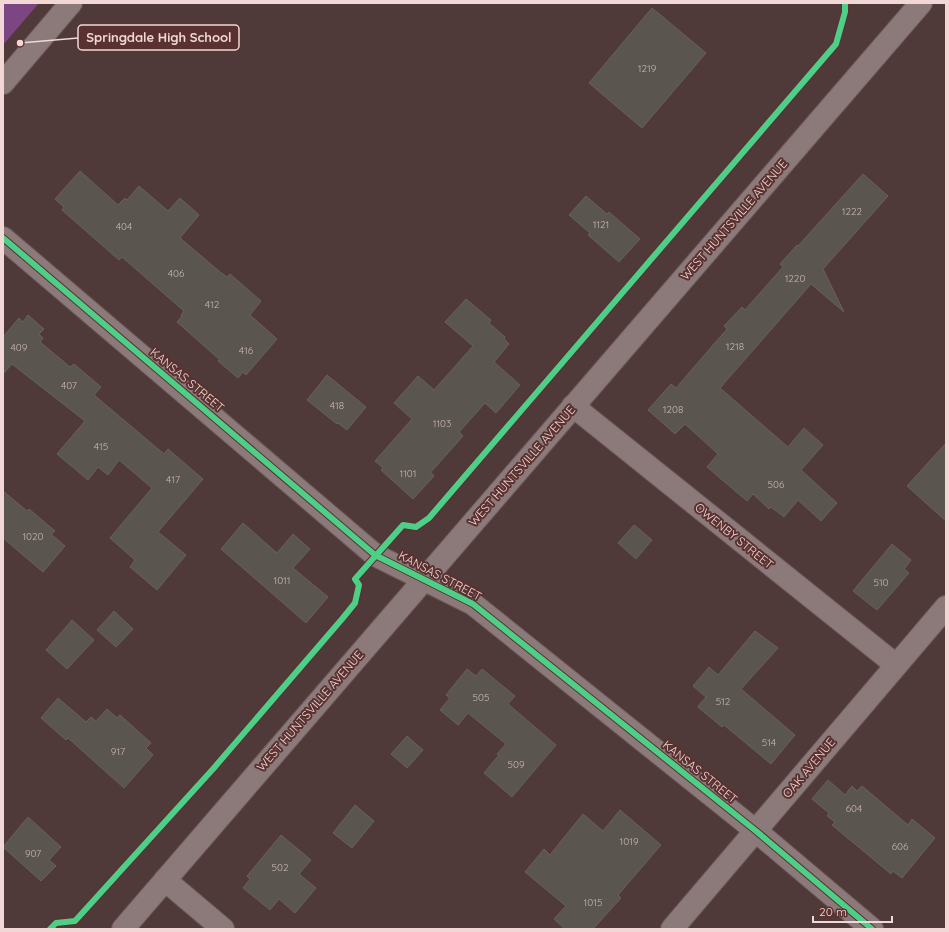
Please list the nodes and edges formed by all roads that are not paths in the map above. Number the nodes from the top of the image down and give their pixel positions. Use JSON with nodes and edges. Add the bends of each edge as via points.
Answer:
{"nodes":[{"id":1,"x":71,"y":3,"type":"edge"},
{"id":2,"x":917,"y":5,"type":"edge"},
{"id":3,"x":3,"y":84,"type":"edge"},
{"id":4,"x":3,"y":238,"type":"edge"},
{"id":5,"x":573,"y":406,"type":"junction"},
{"id":6,"x":424,"y":579,"type":"junction"},
{"id":7,"x":946,"y":607,"type":"edge"},
{"id":8,"x":896,"y":665,"type":"junction"},
{"id":9,"x":756,"y":831,"type":"junction"},
{"id":10,"x":165,"y":880,"type":"junction"},
{"id":11,"x":123,"y":929,"type":"edge"},
{"id":12,"x":223,"y":929,"type":"edge"},
{"id":13,"x":672,"y":929,"type":"edge"},
{"id":14,"x":872,"y":929,"type":"edge"}],
"edges":[{"from":1,"to":3,"type":"street"},
{"from":2,"to":5,"type":"street","name":"WEST HUNTSVILLE AVENUE"},
{"from":4,"to":6,"type":"street","name":"KANSAS STREET","via":[[375,555]]},
{"from":5,"to":6,"type":"street","name":"WEST HUNTSVILLE AVENUE"},
{"from":5,"to":8,"type":"street","name":"OWENBY STREET"},
{"from":6,"to":9,"type":"street","name":"KANSAS STREET","via":[[472,604]]},
{"from":6,"to":10,"type":"street","name":"WEST HUNTSVILLE AVENUE"},
{"from":7,"to":8,"type":"street","name":"OAK AVENUE"},
{"from":8,"to":9,"type":"street","name":"OAK AVENUE"},
{"from":9,"to":13,"type":"street","name":"OAK AVENUE"},
{"from":9,"to":14,"type":"street","name":"KANSAS STREET"},
{"from":10,"to":11,"type":"street","name":"WEST HUNTSVILLE AVENUE"},
{"from":10,"to":12,"type":"street"}]}
